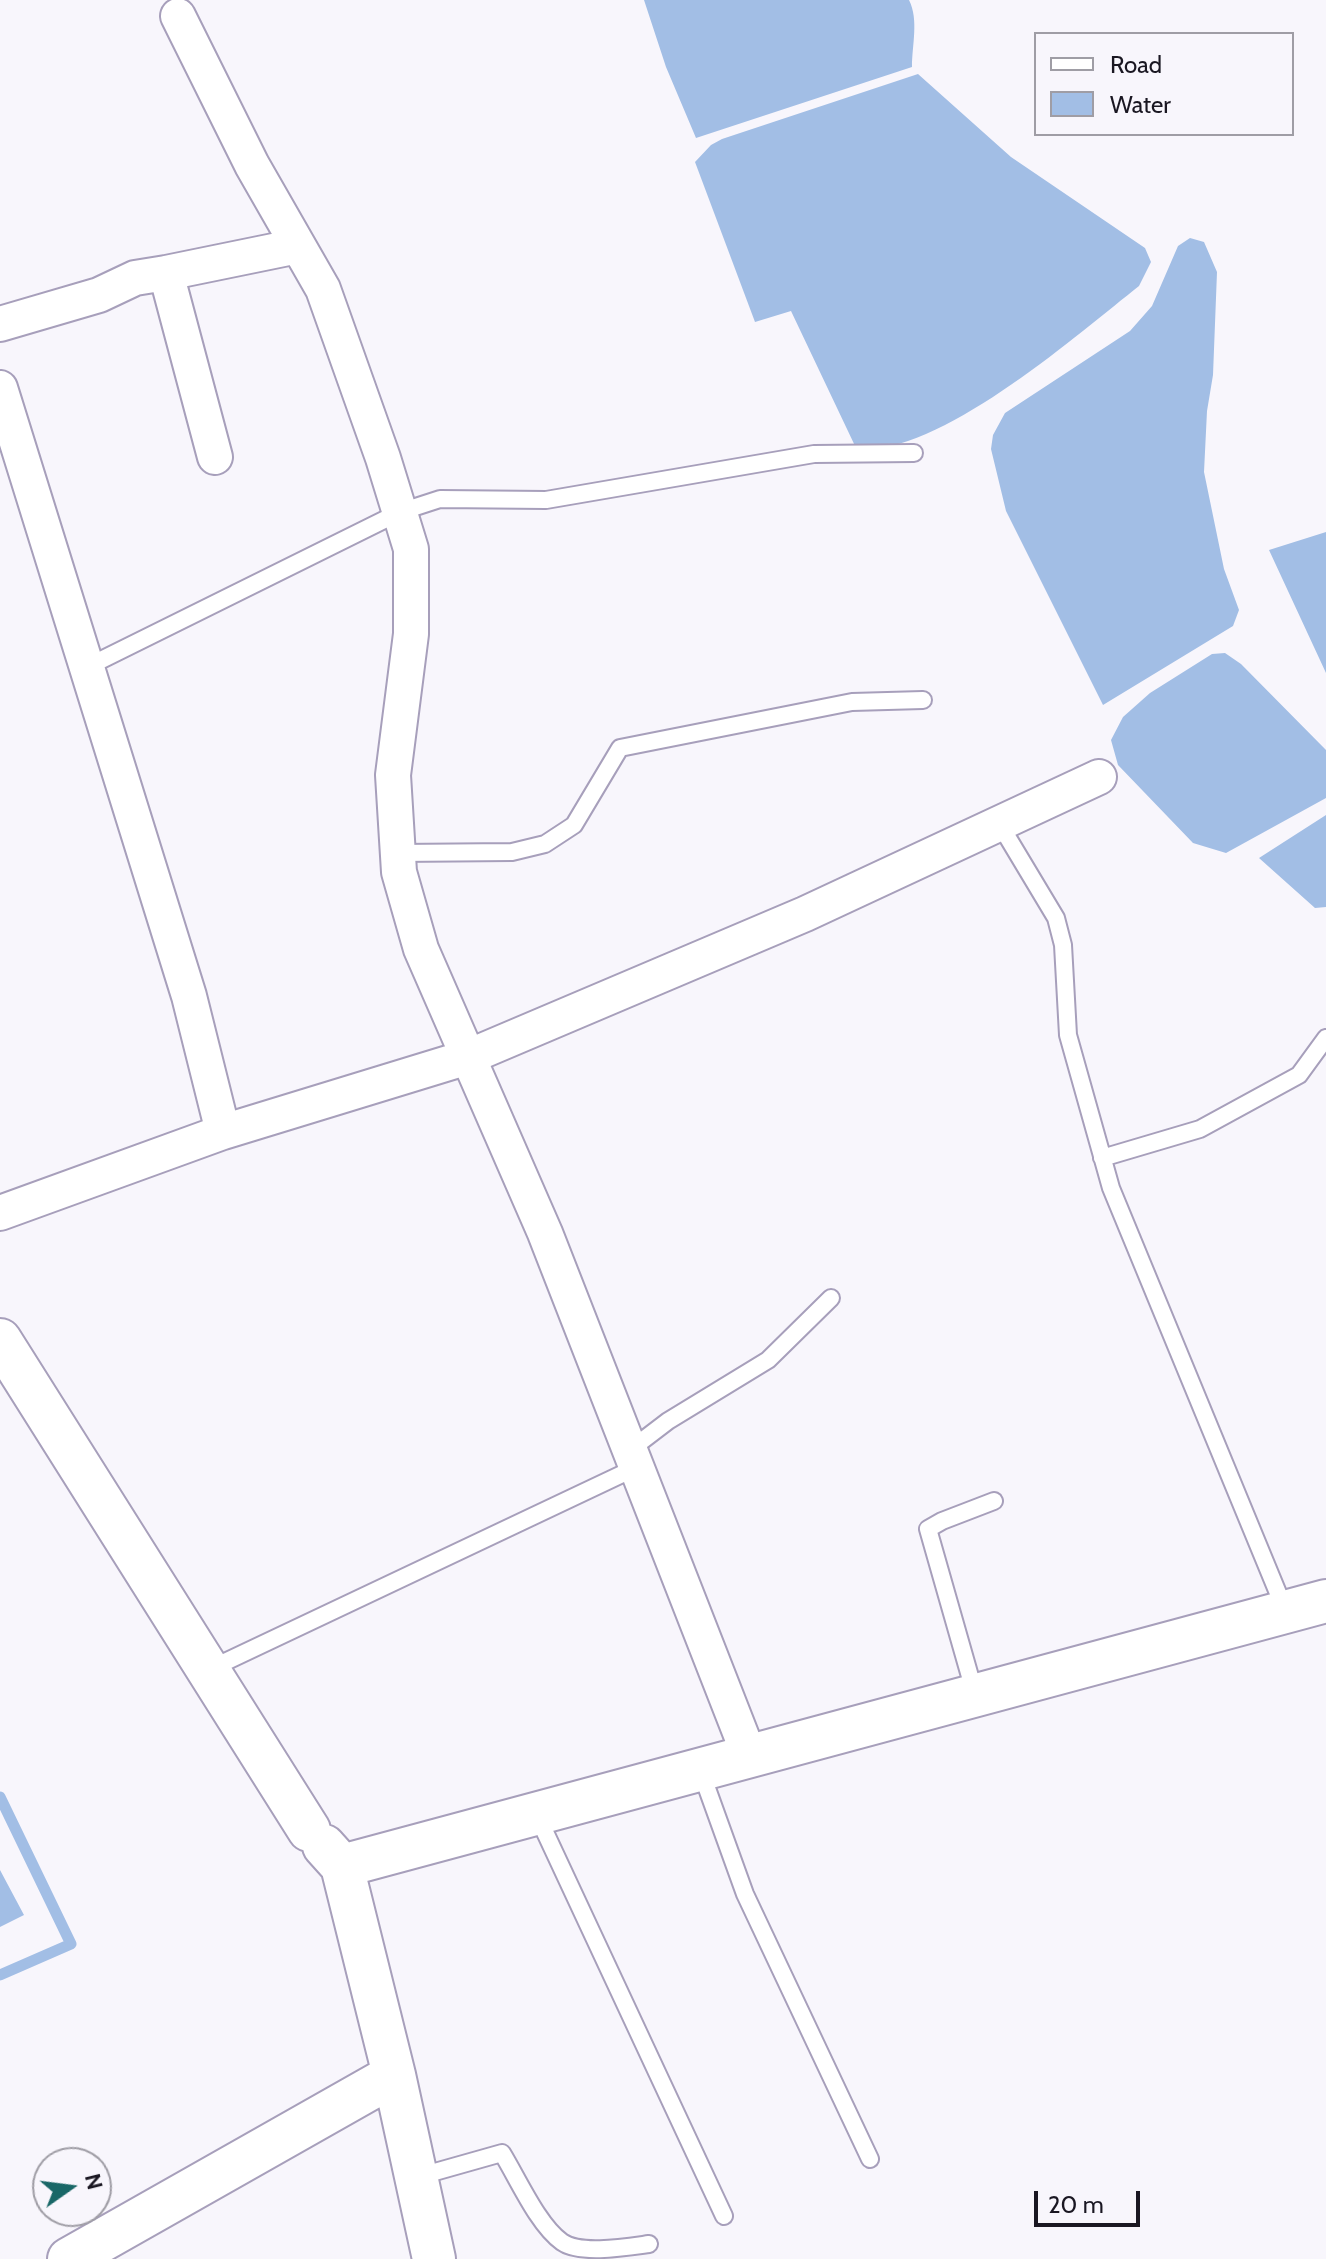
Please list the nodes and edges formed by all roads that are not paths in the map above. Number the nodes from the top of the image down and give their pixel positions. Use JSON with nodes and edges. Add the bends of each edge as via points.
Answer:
{"nodes":[{"id":1,"x":178,"y":16,"type":"dead end"},
{"id":2,"x":298,"y":246,"type":"junction"},
{"id":3,"x":166,"y":273,"type":"junction"},
{"id":4,"x":0,"y":324,"type":"edge"},
{"id":5,"x":0,"y":388,"type":"edge"},
{"id":6,"x":914,"y":453,"type":"dead end"},
{"id":7,"x":215,"y":457,"type":"dead end"},
{"id":8,"x":400,"y":512,"type":"junction"},
{"id":9,"x":87,"y":667,"type":"junction"},
{"id":10,"x":923,"y":700,"type":"dead end"},
{"id":11,"x":1099,"y":777,"type":"dead end"},
{"id":12,"x":999,"y":823,"type":"junction"},
{"id":13,"x":398,"y":853,"type":"junction"},
{"id":14,"x":1326,"y":1038,"type":"edge"},
{"id":15,"x":468,"y":1057,"type":"junction"},
{"id":16,"x":223,"y":1132,"type":"junction"},
{"id":17,"x":1102,"y":1158,"type":"junction"},
{"id":18,"x":0,"y":1213,"type":"edge"},
{"id":19,"x":831,"y":1298,"type":"dead end"},
{"id":20,"x":0,"y":1340,"type":"edge"},
{"id":21,"x":633,"y":1459,"type":"junction"},
{"id":22,"x":994,"y":1501,"type":"dead end"},
{"id":23,"x":1326,"y":1601,"type":"edge"},
{"id":24,"x":1286,"y":1611,"type":"junction"},
{"id":25,"x":207,"y":1670,"type":"junction"},
{"id":26,"x":975,"y":1694,"type":"junction"},
{"id":27,"x":749,"y":1755,"type":"junction"},
{"id":28,"x":700,"y":1768,"type":"junction"},
{"id":29,"x":536,"y":1812,"type":"junction"},
{"id":30,"x":322,"y":1844,"type":"junction"},
{"id":31,"x":394,"y":2075,"type":"junction"},
{"id":32,"x":870,"y":2159,"type":"dead end"},
{"id":33,"x":417,"y":2177,"type":"junction"},
{"id":34,"x":724,"y":2216,"type":"dead end"},
{"id":35,"x":649,"y":2244,"type":"dead end"},
{"id":36,"x":69,"y":2259,"type":"edge"},
{"id":37,"x":434,"y":2259,"type":"edge"}],
"edges":[{"from":1,"to":2,"type":"street"},
{"from":2,"to":3,"type":"street"},
{"from":2,"to":8,"type":"street","via":[[323,289]]},
{"from":3,"to":4,"type":"street","via":[[135,278],[99,295]]},
{"from":3,"to":7,"type":"street"},
{"from":5,"to":9,"type":"street"},
{"from":6,"to":8,"type":"lane","via":[[814,454],[546,500],[440,499]]},
{"from":8,"to":9,"type":"lane"},
{"from":8,"to":13,"type":"street","via":[[411,549],[411,634],[393,775]]},
{"from":9,"to":16,"type":"street","via":[[189,996]]},
{"from":10,"to":13,"type":"lane","via":[[852,702],[620,748],[574,825],[545,844],[512,852]]},
{"from":11,"to":12,"type":"street"},
{"from":12,"to":15,"type":"street","via":[[805,914]]},
{"from":12,"to":17,"type":"lane","via":[[1056,918],[1063,945],[1068,1035]]},
{"from":13,"to":15,"type":"street","via":[[421,949]]},
{"from":14,"to":17,"type":"lane","via":[[1299,1075],[1200,1129]]},
{"from":15,"to":16,"type":"street"},
{"from":15,"to":21,"type":"street","via":[[545,1233]]},
{"from":16,"to":18,"type":"street"},
{"from":17,"to":24,"type":"lane"},
{"from":19,"to":21,"type":"lane","via":[[768,1360],[668,1421]]},
{"from":20,"to":25,"type":"street"},
{"from":21,"to":25,"type":"lane"},
{"from":21,"to":27,"type":"street"},
{"from":22,"to":26,"type":"lane","via":[[928,1529]]},
{"from":23,"to":24,"type":"street"},
{"from":24,"to":26,"type":"street"},
{"from":25,"to":30,"type":"street"},
{"from":26,"to":27,"type":"street"},
{"from":27,"to":28,"type":"street"},
{"from":28,"to":29,"type":"street"},
{"from":28,"to":32,"type":"lane","via":[[745,1894]]},
{"from":29,"to":30,"type":"street"},
{"from":29,"to":34,"type":"lane"},
{"from":30,"to":31,"type":"street"},
{"from":31,"to":33,"type":"street"},
{"from":31,"to":36,"type":"street"},
{"from":33,"to":35,"type":"lane","via":[[502,2153],[546,2227],[564,2244],[612,2249]]},
{"from":33,"to":37,"type":"street"}]}
